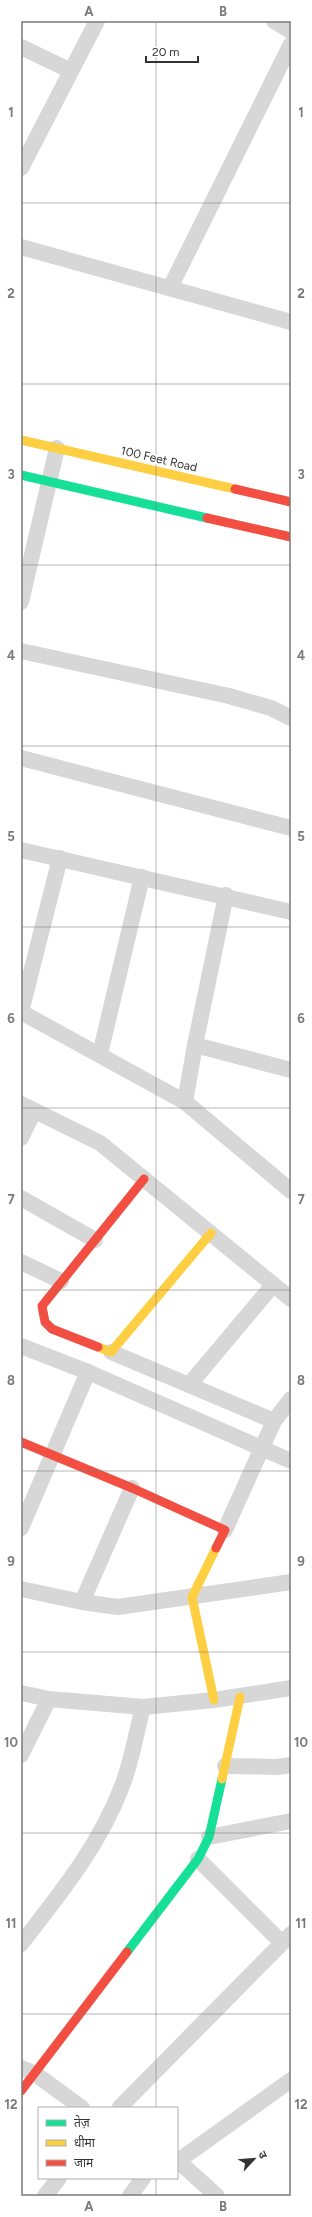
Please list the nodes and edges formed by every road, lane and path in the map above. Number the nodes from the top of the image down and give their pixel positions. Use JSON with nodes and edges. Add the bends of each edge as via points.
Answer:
{"nodes":[{"id":1,"x":97,"y":21,"type":"edge"},
{"id":2,"x":274,"y":21,"type":"edge"},
{"id":3,"x":291,"y":31,"type":"edge"},
{"id":4,"x":291,"y":44,"type":"edge"},
{"id":5,"x":21,"y":47,"type":"edge"},
{"id":6,"x":71,"y":71,"type":"junction"},
{"id":7,"x":21,"y":168,"type":"edge"},
{"id":8,"x":21,"y":247,"type":"edge"},
{"id":9,"x":170,"y":288,"type":"junction"},
{"id":10,"x":291,"y":322,"type":"edge"},
{"id":11,"x":21,"y":440,"type":"edge"},
{"id":12,"x":58,"y":448,"type":"junction"},
{"id":13,"x":21,"y":475,"type":"edge"},
{"id":14,"x":49,"y":482,"type":"junction"},
{"id":15,"x":291,"y":502,"type":"edge"},
{"id":16,"x":291,"y":537,"type":"edge"},
{"id":17,"x":21,"y":602,"type":"edge"},
{"id":18,"x":21,"y":651,"type":"edge"},
{"id":19,"x":291,"y":718,"type":"edge"},
{"id":20,"x":21,"y":758,"type":"edge"},
{"id":21,"x":291,"y":828,"type":"edge"},
{"id":22,"x":21,"y":850,"type":"edge"},
{"id":23,"x":60,"y":858,"type":"junction"},
{"id":24,"x":142,"y":877,"type":"junction"},
{"id":25,"x":226,"y":896,"type":"junction"},
{"id":26,"x":291,"y":912,"type":"edge"},
{"id":27,"x":21,"y":1012,"type":"edge"},
{"id":28,"x":195,"y":1046,"type":"junction"},
{"id":29,"x":100,"y":1054,"type":"junction"},
{"id":30,"x":291,"y":1070,"type":"edge"},
{"id":31,"x":185,"y":1102,"type":"junction"},
{"id":32,"x":27,"y":1107,"type":"edge"},
{"id":33,"x":21,"y":1138,"type":"edge"},
{"id":34,"x":144,"y":1179,"type":"junction"},
{"id":35,"x":290,"y":1189,"type":"edge"},
{"id":36,"x":21,"y":1198,"type":"edge"},
{"id":37,"x":211,"y":1233,"type":"junction"},
{"id":38,"x":95,"y":1240,"type":"junction"},
{"id":39,"x":21,"y":1262,"type":"edge"},
{"id":40,"x":61,"y":1281,"type":"junction"},
{"id":41,"x":273,"y":1285,"type":"junction"},
{"id":42,"x":291,"y":1299,"type":"edge"},
{"id":43,"x":21,"y":1346,"type":"edge"},
{"id":44,"x":111,"y":1352,"type":"junction"},
{"id":45,"x":88,"y":1372,"type":"junction"},
{"id":46,"x":189,"y":1385,"type":"junction"},
{"id":47,"x":291,"y":1399,"type":"edge"},
{"id":48,"x":274,"y":1421,"type":"junction"},
{"id":49,"x":21,"y":1442,"type":"edge"},
{"id":50,"x":263,"y":1448,"type":"junction"},
{"id":51,"x":54,"y":1454,"type":"junction"},
{"id":52,"x":291,"y":1461,"type":"edge"},
{"id":53,"x":132,"y":1488,"type":"junction"},
{"id":54,"x":21,"y":1528,"type":"edge"},
{"id":55,"x":225,"y":1530,"type":"junction"},
{"id":56,"x":291,"y":1582,"type":"edge"},
{"id":57,"x":21,"y":1589,"type":"edge"},
{"id":58,"x":192,"y":1597,"type":"junction"},
{"id":59,"x":82,"y":1602,"type":"junction"},
{"id":60,"x":291,"y":1688,"type":"edge"},
{"id":61,"x":21,"y":1693,"type":"edge"},
{"id":62,"x":240,"y":1697,"type":"junction"},
{"id":63,"x":48,"y":1699,"type":"junction"},
{"id":64,"x":214,"y":1700,"type":"junction"},
{"id":65,"x":143,"y":1707,"type":"junction"},
{"id":66,"x":21,"y":1755,"type":"edge"},
{"id":67,"x":291,"y":1765,"type":"edge"},
{"id":68,"x":225,"y":1766,"type":"junction"},
{"id":69,"x":291,"y":1821,"type":"edge"},
{"id":70,"x":209,"y":1838,"type":"junction"},
{"id":71,"x":198,"y":1859,"type":"junction"},
{"id":72,"x":286,"y":1938,"type":"edge"},
{"id":73,"x":21,"y":1944,"type":"edge"},
{"id":74,"x":28,"y":2070,"type":"edge"},
{"id":75,"x":291,"y":2080,"type":"edge"},
{"id":76,"x":21,"y":2091,"type":"edge"},
{"id":77,"x":81,"y":2107,"type":"edge"},
{"id":78,"x":121,"y":2107,"type":"edge"},
{"id":79,"x":178,"y":2160,"type":"edge"},
{"id":80,"x":178,"y":2162,"type":"edge"},
{"id":81,"x":58,"y":2179,"type":"edge"},
{"id":82,"x":142,"y":2179,"type":"edge"},
{"id":83,"x":45,"y":2196,"type":"edge"},
{"id":84,"x":130,"y":2196,"type":"edge"},
{"id":85,"x":217,"y":2196,"type":"edge"}],
"edges":[{"from":1,"to":6,"type":"street"},
{"from":2,"to":3,"type":"street"},
{"from":4,"to":9,"type":"street"},
{"from":5,"to":6,"type":"street"},
{"from":6,"to":7,"type":"street"},
{"from":8,"to":9,"type":"street"},
{"from":9,"to":10,"type":"street"},
{"from":11,"to":12,"type":"street","name":"100 Feet Road"},
{"from":12,"to":14,"type":"street"},
{"from":12,"to":15,"type":"street","name":"100 Feet Road"},
{"from":13,"to":14,"type":"street"},
{"from":14,"to":16,"type":"street"},
{"from":14,"to":17,"type":"street"},
{"from":18,"to":19,"type":"street","via":[[229,696],[271,708]]},
{"from":20,"to":21,"type":"street"},
{"from":22,"to":23,"type":"street"},
{"from":23,"to":24,"type":"street"},
{"from":23,"to":27,"type":"street"},
{"from":24,"to":25,"type":"street"},
{"from":24,"to":29,"type":"street"},
{"from":25,"to":26,"type":"street"},
{"from":25,"to":28,"type":"street"},
{"from":27,"to":29,"type":"street"},
{"from":28,"to":30,"type":"street"},
{"from":28,"to":31,"type":"street"},
{"from":29,"to":31,"type":"street"},
{"from":31,"to":35,"type":"street"},
{"from":32,"to":33,"type":"street"},
{"from":32,"to":34,"type":"street","via":[[100,1143]]},
{"from":34,"to":37,"type":"street"},
{"from":34,"to":38,"type":"street"},
{"from":36,"to":38,"type":"street"},
{"from":37,"to":41,"type":"street"},
{"from":37,"to":44,"type":"street"},
{"from":38,"to":40,"type":"street"},
{"from":39,"to":40,"type":"street"},
{"from":40,"to":44,"type":"street","via":[[42,1306],[45,1322],[52,1329]]},
{"from":41,"to":42,"type":"street"},
{"from":41,"to":46,"type":"street"},
{"from":43,"to":45,"type":"street"},
{"from":44,"to":46,"type":"street"},
{"from":45,"to":50,"type":"street"},
{"from":45,"to":51,"type":"street"},
{"from":46,"to":48,"type":"street"},
{"from":47,"to":48,"type":"street"},
{"from":48,"to":50,"type":"street"},
{"from":49,"to":51,"type":"street"},
{"from":50,"to":52,"type":"street"},
{"from":50,"to":55,"type":"street"},
{"from":51,"to":53,"type":"street"},
{"from":51,"to":54,"type":"street"},
{"from":53,"to":55,"type":"street"},
{"from":53,"to":59,"type":"street"},
{"from":55,"to":58,"type":"street"},
{"from":56,"to":58,"type":"street"},
{"from":57,"to":59,"type":"street"},
{"from":58,"to":59,"type":"street","via":[[118,1607]]},
{"from":58,"to":64,"type":"street"},
{"from":60,"to":62,"type":"street"},
{"from":61,"to":63,"type":"street"},
{"from":62,"to":64,"type":"street"},
{"from":62,"to":68,"type":"street"},
{"from":63,"to":65,"type":"street"},
{"from":63,"to":66,"type":"street"},
{"from":64,"to":65,"type":"street"},
{"from":65,"to":73,"type":"street","via":[[122,1786],[98,1835],[65,1888]]},
{"from":67,"to":68,"type":"street"},
{"from":68,"to":70,"type":"street"},
{"from":69,"to":70,"type":"street"},
{"from":70,"to":71,"type":"street"},
{"from":71,"to":72,"type":"street"},
{"from":71,"to":74,"type":"street"},
{"from":72,"to":78,"type":"street"},
{"from":74,"to":76,"type":"street"},
{"from":74,"to":77,"type":"street"},
{"from":75,"to":79,"type":"street"},
{"from":80,"to":85,"type":"street"},
{"from":81,"to":83,"type":"street"},
{"from":82,"to":84,"type":"street"}]}
